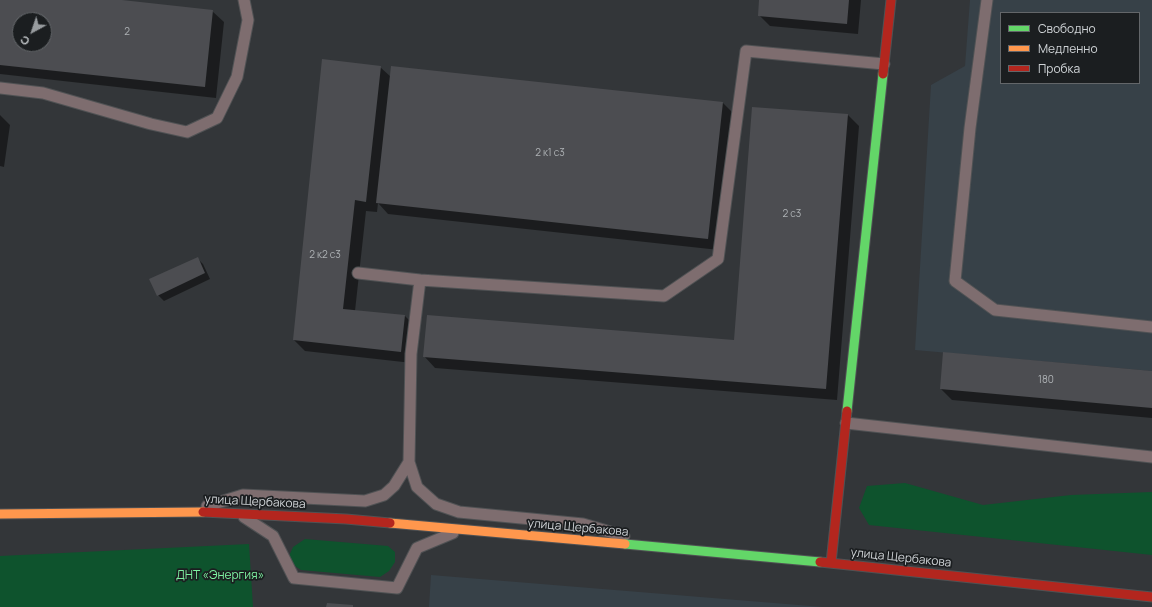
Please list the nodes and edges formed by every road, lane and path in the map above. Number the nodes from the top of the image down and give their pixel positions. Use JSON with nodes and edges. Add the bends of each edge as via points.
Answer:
{"nodes":[{"id":1,"x":244,"y":0,"type":"edge"},
{"id":2,"x":891,"y":0,"type":"edge"},
{"id":3,"x":987,"y":0,"type":"edge"},
{"id":4,"x":884,"y":64,"type":"junction"},
{"id":5,"x":0,"y":88,"type":"edge"},
{"id":6,"x":358,"y":273,"type":"dead end"},
{"id":7,"x":420,"y":280,"type":"junction"},
{"id":8,"x":1152,"y":326,"type":"edge"},
{"id":9,"x":846,"y":423,"type":"junction"},
{"id":10,"x":1152,"y":457,"type":"edge"},
{"id":11,"x":409,"y":462,"type":"junction"},
{"id":12,"x":189,"y":511,"type":"junction"},
{"id":13,"x":0,"y":514,"type":"edge"},
{"id":14,"x":240,"y":514,"type":"junction"},
{"id":15,"x":460,"y":530,"type":"junction"},
{"id":16,"x":665,"y":548,"type":"junction"},
{"id":17,"x":831,"y":563,"type":"junction"},
{"id":18,"x":1152,"y":598,"type":"edge"}],
"edges":[{"from":1,"to":5,"type":"lane","via":[[248,20],[237,77],[217,118],[187,132],[43,93]]},
{"from":2,"to":4,"type":"main road"},
{"from":3,"to":8,"type":"lane","via":[[970,128],[955,280],[995,310]]},
{"from":4,"to":7,"type":"lane","via":[[746,51],[718,259],[664,296]]},
{"from":4,"to":9,"type":"main road"},
{"from":6,"to":7,"type":"lane"},
{"from":7,"to":11,"type":"lane","via":[[411,354]]},
{"from":9,"to":10,"type":"lane"},
{"from":9,"to":17,"type":"main road"},
{"from":11,"to":12,"type":"lane","via":[[394,486],[384,494],[365,501],[243,495]]},
{"from":11,"to":16,"type":"lane","via":[[417,487],[436,504],[459,512],[583,524]]},
{"from":12,"to":13,"type":"main road","name":"улица Щербакова"},
{"from":12,"to":14,"type":"main road","name":"улица Щербакова"},
{"from":14,"to":15,"type":"main road","name":"улица Щербакова","via":[[346,519]]},
{"from":14,"to":15,"type":"lane","via":[[273,536],[294,578],[397,588],[418,548]]},
{"from":15,"to":16,"type":"main road","name":"улица Щербакова"},
{"from":16,"to":17,"type":"main road","name":"улица Щербакова"},
{"from":17,"to":18,"type":"main road","name":"улица Щербакова"}]}
